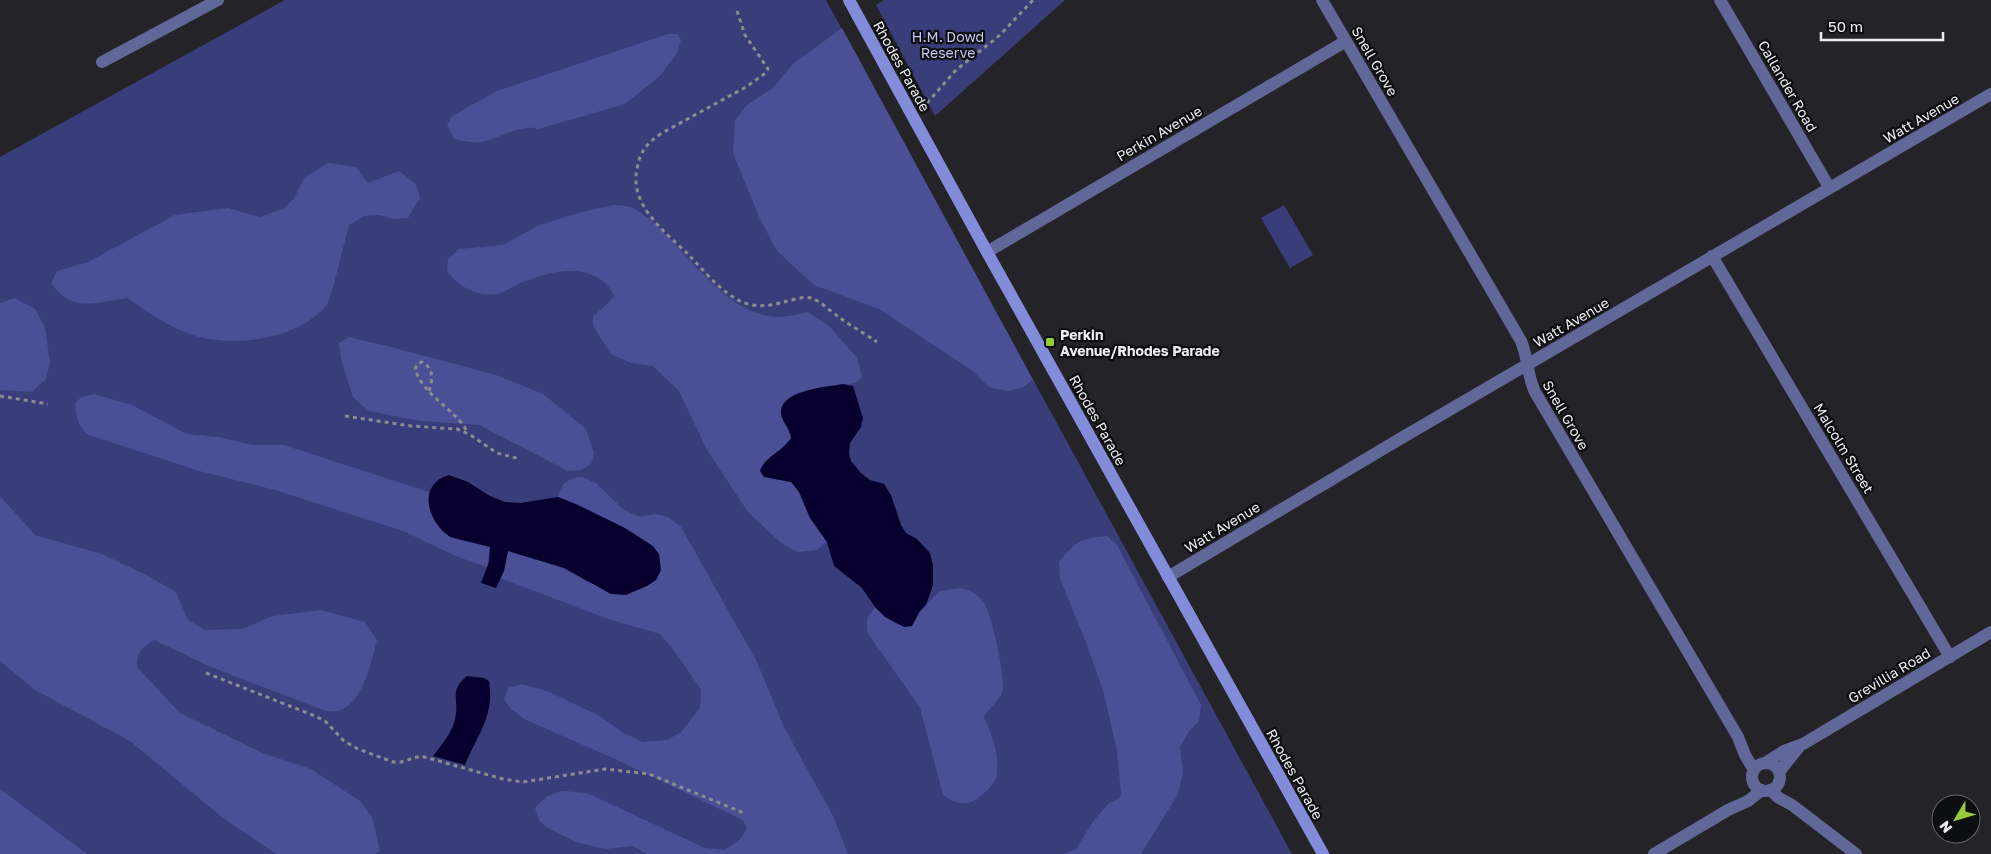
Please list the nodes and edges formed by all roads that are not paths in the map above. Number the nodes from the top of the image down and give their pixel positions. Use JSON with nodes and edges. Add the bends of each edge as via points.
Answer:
{"nodes":[{"id":1,"x":218,"y":0,"type":"edge"},
{"id":2,"x":849,"y":0,"type":"edge"},
{"id":3,"x":1322,"y":0,"type":"edge"},
{"id":4,"x":1720,"y":0,"type":"edge"},
{"id":5,"x":1346,"y":41,"type":"junction"},
{"id":6,"x":102,"y":62,"type":"dead end"},
{"id":7,"x":1991,"y":94,"type":"edge"},
{"id":8,"x":1829,"y":187,"type":"junction"},
{"id":9,"x":987,"y":252,"type":"junction"},
{"id":10,"x":1712,"y":256,"type":"junction"},
{"id":11,"x":1528,"y":365,"type":"junction"},
{"id":12,"x":1168,"y":577,"type":"junction"},
{"id":13,"x":1989,"y":636,"type":"edge"},
{"id":14,"x":1950,"y":656,"type":"junction"},
{"id":15,"x":1803,"y":744,"type":"junction"},
{"id":16,"x":1760,"y":766,"type":"junction"},
{"id":17,"x":1769,"y":784,"type":"junction"},
{"id":18,"x":1323,"y":854,"type":"edge"},
{"id":19,"x":1654,"y":854,"type":"edge"},
{"id":20,"x":1856,"y":854,"type":"edge"}],
"edges":[{"from":1,"to":6,"type":"street"},
{"from":2,"to":9,"type":"main road","name":"Rhodes Parade"},
{"from":3,"to":5,"type":"street","name":"Snell Grove"},
{"from":4,"to":8,"type":"street","name":"Callander Road"},
{"from":5,"to":9,"type":"street","name":"Perkin Avenue"},
{"from":5,"to":11,"type":"street","name":"Snell Grove","via":[[1521,341]]},
{"from":7,"to":8,"type":"street","name":"Watt Avenue"},
{"from":8,"to":10,"type":"street","name":"Watt Avenue"},
{"from":9,"to":12,"type":"main road","name":"Rhodes Parade"},
{"from":10,"to":11,"type":"street","name":"Watt Avenue"},
{"from":10,"to":14,"type":"street","name":"Malcolm Street"},
{"from":11,"to":12,"type":"street","name":"Watt Avenue"},
{"from":11,"to":16,"type":"street","name":"Snell Grove","via":[[1535,392],[1738,737]]},
{"from":12,"to":18,"type":"main road","name":"Rhodes Parade"},
{"from":13,"to":14,"type":"street","name":"Grevillia Road"},
{"from":14,"to":15,"type":"street","name":"Grevillia Road"},
{"from":15,"to":16,"type":"street","name":"Grevillia Road"},
{"from":15,"to":17,"type":"street","name":"Grevillia Road"},
{"from":16,"to":17,"type":"street","via":[[1753,776]]},
{"from":16,"to":17,"type":"street","name":"Snell Grove","via":[[1774,766]]},
{"from":17,"to":19,"type":"street","name":"Grevillia Road"},
{"from":17,"to":20,"type":"street"}]}
